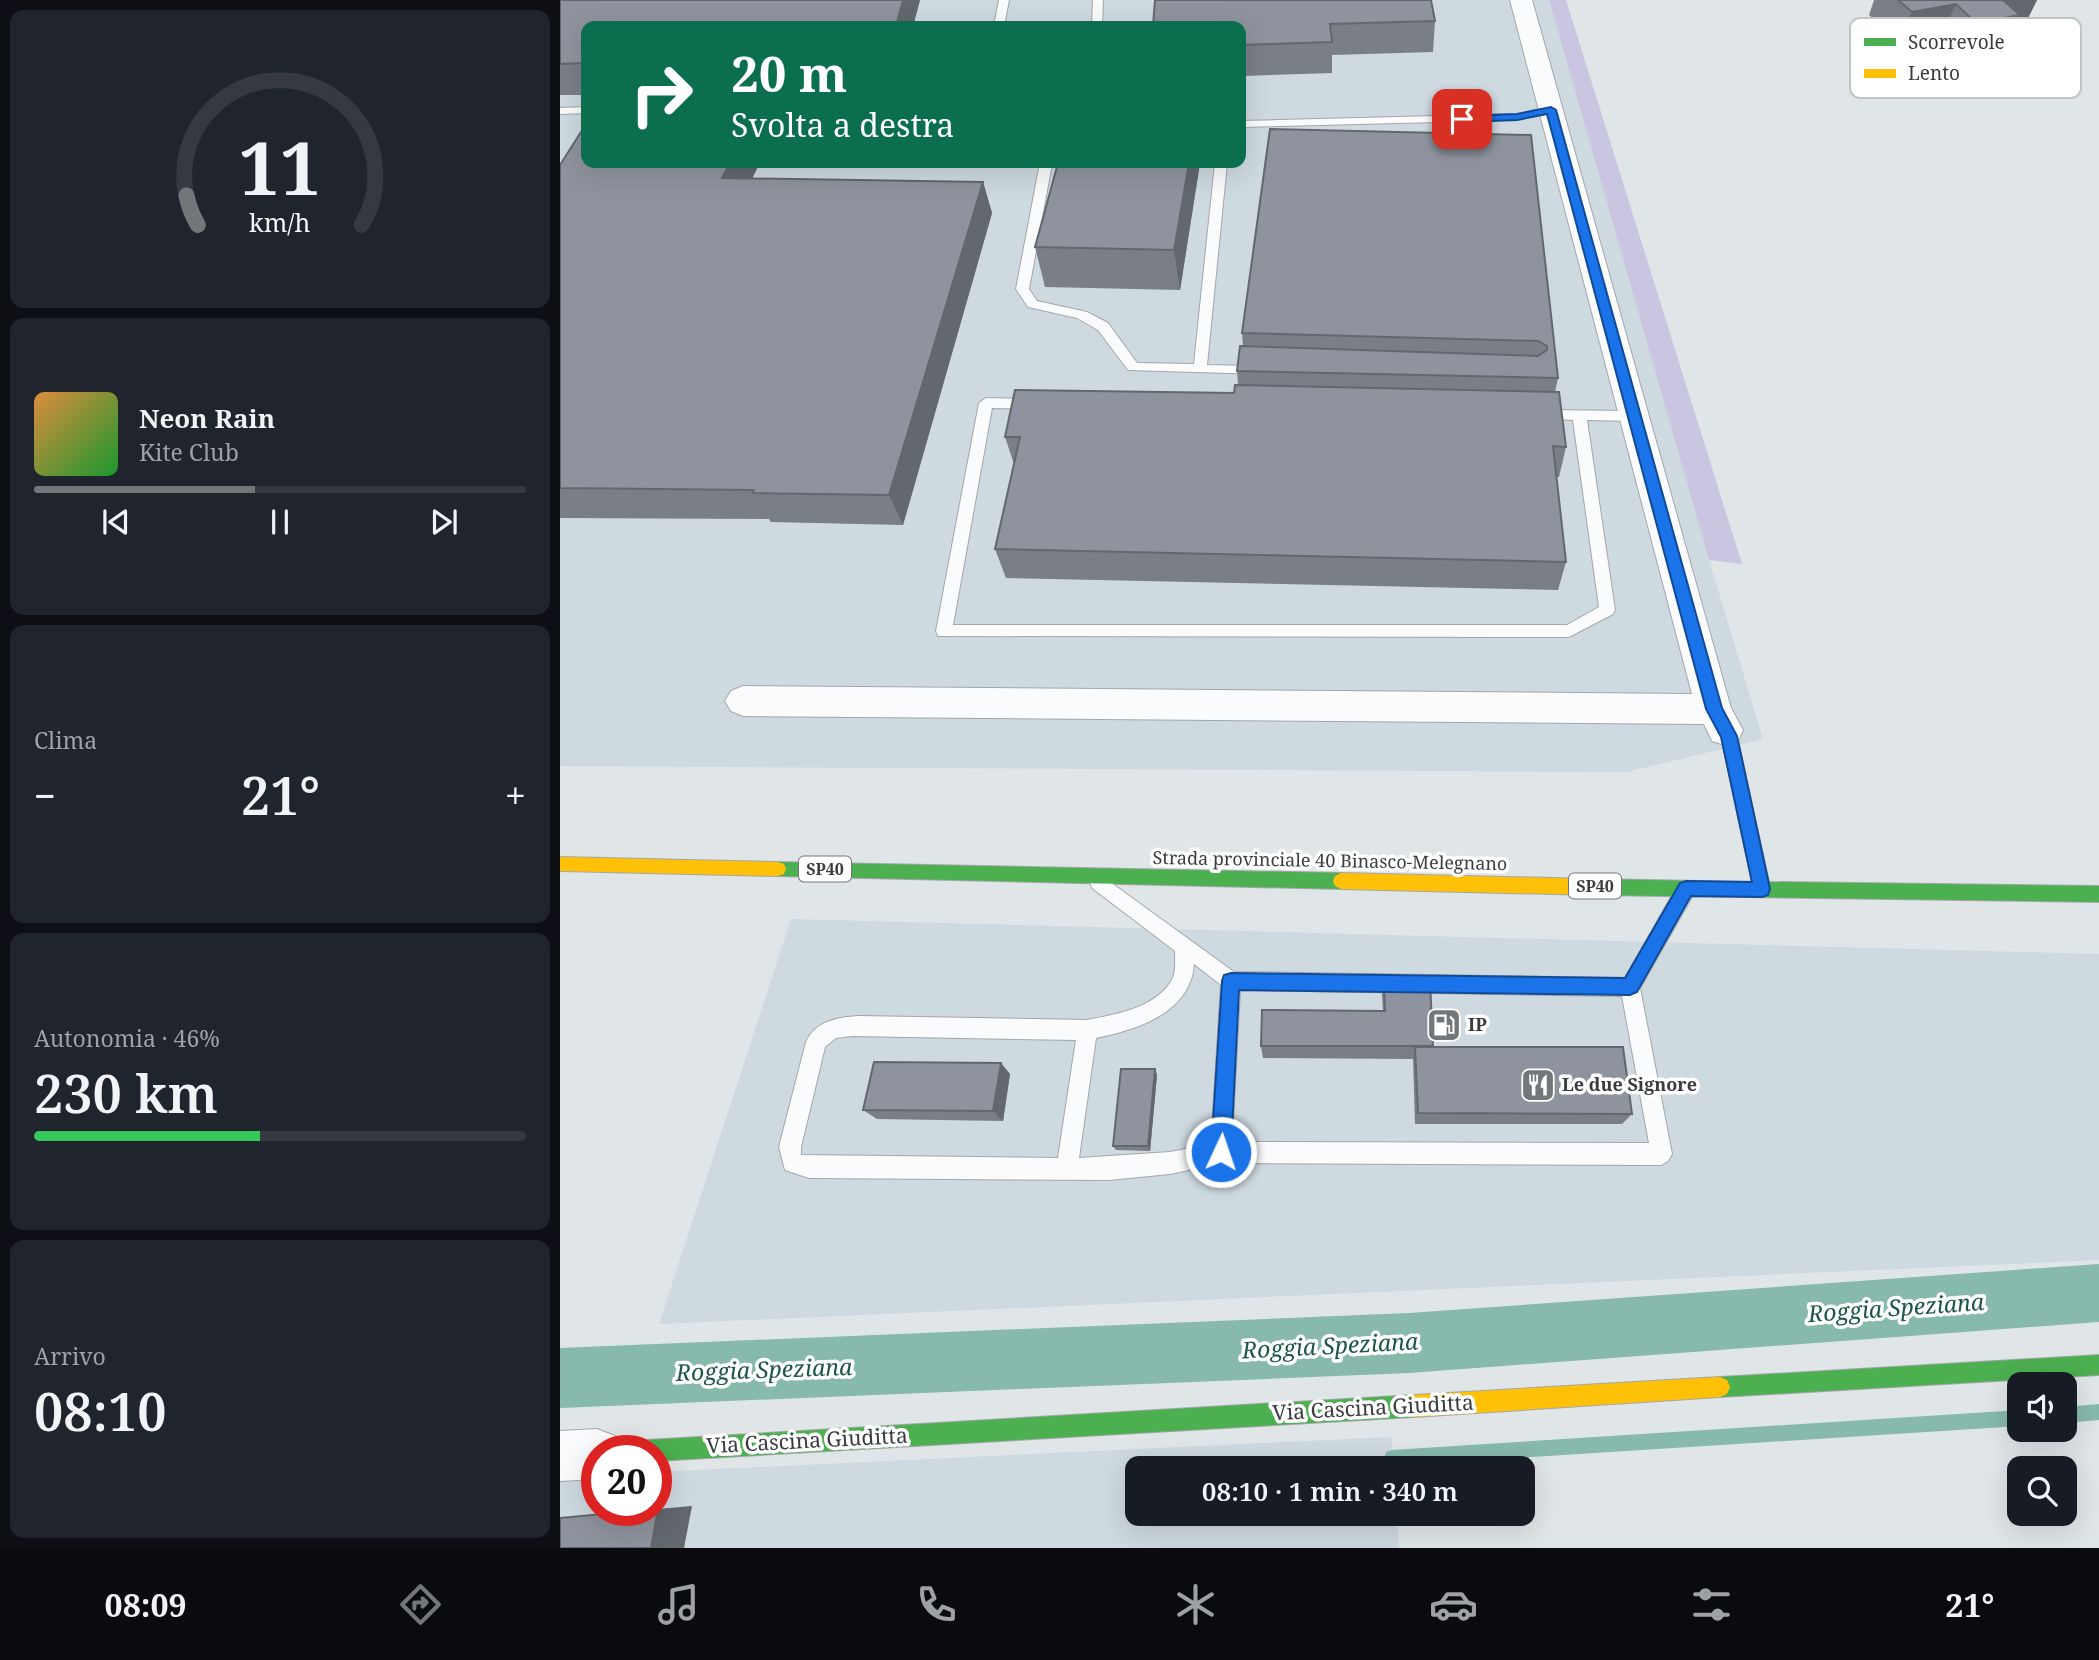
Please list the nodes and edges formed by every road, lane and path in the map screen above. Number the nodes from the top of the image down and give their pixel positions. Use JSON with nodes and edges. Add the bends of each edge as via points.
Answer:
{"nodes":[{"id":1,"x":1004,"y":0,"type":"edge"},
{"id":2,"x":1098,"y":0,"type":"edge"},
{"id":3,"x":1521,"y":0,"type":"edge"},
{"id":4,"x":1000,"y":21,"type":"edge"},
{"id":5,"x":1097,"y":21,"type":"edge"},
{"id":6,"x":581,"y":110,"type":"edge"},
{"id":7,"x":1551,"y":110,"type":"junction"},
{"id":8,"x":560,"y":111,"type":"edge"},
{"id":9,"x":1246,"y":124,"type":"edge"},
{"id":10,"x":1045,"y":168,"type":"edge"},
{"id":11,"x":1220,"y":168,"type":"edge"},
{"id":12,"x":1200,"y":369,"type":"junction"},
{"id":13,"x":1269,"y":371,"type":"edge"},
{"id":14,"x":1055,"y":404,"type":"edge"},
{"id":15,"x":1523,"y":415,"type":"edge"},
{"id":16,"x":1579,"y":416,"type":"junction"},
{"id":17,"x":1634,"y":416,"type":"junction"},
{"id":18,"x":743,"y":701,"type":"dead end"},
{"id":19,"x":1722,"y":723,"type":"junction"},
{"id":20,"x":560,"y":864,"type":"edge"},
{"id":21,"x":1091,"y":875,"type":"junction"},
{"id":22,"x":1686,"y":889,"type":"junction"},
{"id":23,"x":1762,"y":889,"type":"junction"},
{"id":24,"x":2099,"y":894,"type":"edge"},
{"id":25,"x":1185,"y":947,"type":"junction"},
{"id":26,"x":1231,"y":981,"type":"junction"},
{"id":27,"x":1630,"y":986,"type":"junction"},
{"id":28,"x":1087,"y":1030,"type":"junction"},
{"id":29,"x":1221,"y":1152,"type":"junction"},
{"id":30,"x":1067,"y":1170,"type":"junction"},
{"id":31,"x":2099,"y":1365,"type":"edge"},
{"id":32,"x":672,"y":1450,"type":"edge"},
{"id":33,"x":581,"y":1455,"type":"edge"},
{"id":34,"x":560,"y":1456,"type":"edge"}],
"edges":[{"from":1,"to":4,"type":"lane"},
{"from":2,"to":5,"type":"lane"},
{"from":3,"to":7,"type":"street"},
{"from":6,"to":8,"type":"lane"},
{"from":7,"to":9,"type":"lane","via":[[1517,117]]},
{"from":7,"to":17,"type":"street"},
{"from":10,"to":12,"type":"lane","via":[[1022,289],[1033,304],[1090,316],[1115,336],[1133,367]]},
{"from":11,"to":12,"type":"lane"},
{"from":12,"to":13,"type":"lane"},
{"from":14,"to":16,"type":"lane","via":[[986,403],[944,631],[1569,631],[1607,610]]},
{"from":15,"to":16,"type":"lane"},
{"from":16,"to":17,"type":"lane"},
{"from":17,"to":19,"type":"street"},
{"from":18,"to":19,"type":"street"},
{"from":19,"to":23,"type":"main road"},
{"from":20,"to":21,"type":"main road","name":"Strada provinciale 40 Binasco-Melegnano","number":"SP40"},
{"from":21,"to":22,"type":"main road","name":"Strada provinciale 40 Binasco-Melegnano","number":"SP40"},
{"from":21,"to":25,"type":"lane"},
{"from":22,"to":23,"type":"main road","name":"Strada provinciale 40 Binasco-Melegnano","number":"SP40"},
{"from":22,"to":27,"type":"lane"},
{"from":23,"to":24,"type":"main road","name":"Strada provinciale 40 Binasco-Melegnano","number":"SP40"},
{"from":25,"to":26,"type":"lane"},
{"from":25,"to":28,"type":"lane","via":[[1183,980],[1162,1004],[1126,1022]]},
{"from":26,"to":27,"type":"lane"},
{"from":26,"to":29,"type":"lane"},
{"from":27,"to":29,"type":"lane","via":[[1661,1154]]},
{"from":28,"to":30,"type":"lane"},
{"from":28,"to":30,"type":"lane","via":[[842,1026],[825,1031],[816,1042],[790,1147],[792,1163],[808,1167]]},
{"from":29,"to":30,"type":"lane","via":[[1170,1163]]},
{"from":31,"to":32,"type":"main road","name":"Via Cascina Giuditta"},
{"from":33,"to":34,"type":"street"}]}
